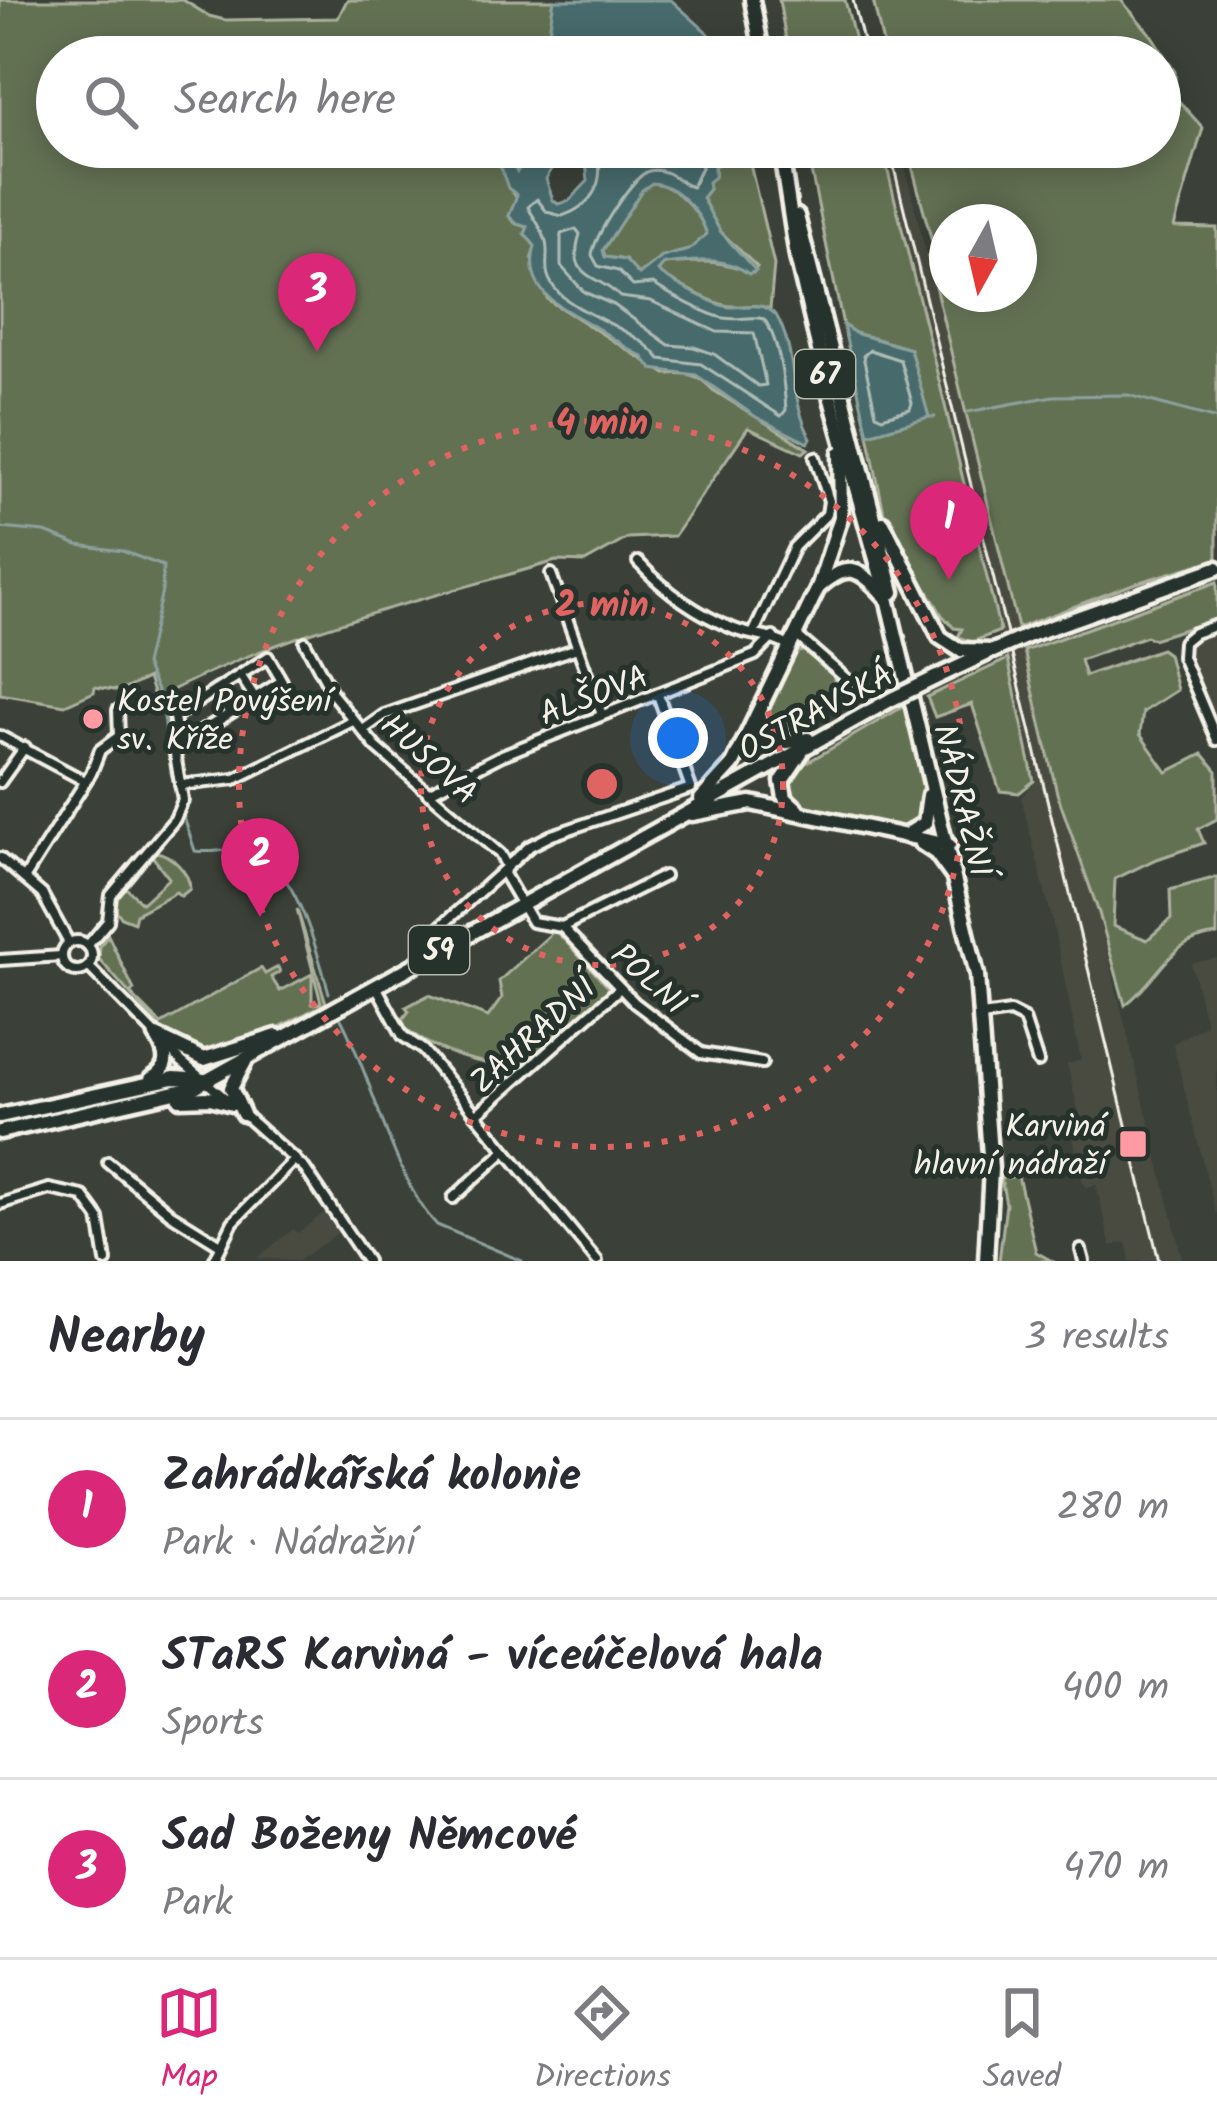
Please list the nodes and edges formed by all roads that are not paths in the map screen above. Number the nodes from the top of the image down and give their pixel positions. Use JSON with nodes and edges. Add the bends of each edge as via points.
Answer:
{"nodes":[{"id":1,"x":752,"y":0,"type":"edge"},
{"id":2,"x":759,"y":36,"type":"edge"},
{"id":3,"x":784,"y":168,"type":"edge"},
{"id":4,"x":784,"y":171,"type":"junction"},
{"id":5,"x":829,"y":392,"type":"junction"},
{"id":6,"x":815,"y":458,"type":"dead end"},
{"id":7,"x":868,"y":486,"type":"junction"},
{"id":8,"x":638,"y":562,"type":"dead end"},
{"id":9,"x":826,"y":565,"type":"junction"},
{"id":10,"x":1217,"y":568,"type":"edge"},
{"id":11,"x":550,"y":574,"type":"dead end"},
{"id":12,"x":880,"y":575,"type":"junction"},
{"id":13,"x":818,"y":588,"type":"junction"},
{"id":14,"x":890,"y":595,"type":"junction"},
{"id":15,"x":1217,"y":625,"type":"edge"},
{"id":16,"x":754,"y":632,"type":"junction"},
{"id":17,"x":773,"y":638,"type":"junction"},
{"id":18,"x":793,"y":641,"type":"junction"},
{"id":19,"x":304,"y":642,"type":"dead end"},
{"id":20,"x":577,"y":648,"type":"junction"},
{"id":21,"x":993,"y":651,"type":"junction"},
{"id":22,"x":240,"y":675,"type":"junction"},
{"id":23,"x":850,"y":682,"type":"dead end"},
{"id":24,"x":215,"y":691,"type":"junction"},
{"id":25,"x":658,"y":694,"type":"junction"},
{"id":26,"x":255,"y":698,"type":"junction"},
{"id":27,"x":118,"y":710,"type":"dead end"},
{"id":28,"x":760,"y":712,"type":"junction"},
{"id":29,"x":230,"y":713,"type":"junction"},
{"id":30,"x":602,"y":715,"type":"junction"},
{"id":31,"x":353,"y":722,"type":"junction"},
{"id":32,"x":363,"y":730,"type":"junction"},
{"id":33,"x":827,"y":734,"type":"junction"},
{"id":34,"x":0,"y":736,"type":"edge"},
{"id":35,"x":1217,"y":740,"type":"edge"},
{"id":36,"x":808,"y":744,"type":"junction"},
{"id":37,"x":25,"y":747,"type":"junction"},
{"id":38,"x":176,"y":750,"type":"junction"},
{"id":39,"x":927,"y":764,"type":"junction"},
{"id":40,"x":85,"y":781,"type":"junction"},
{"id":41,"x":0,"y":782,"type":"edge"},
{"id":42,"x":180,"y":785,"type":"junction"},
{"id":43,"x":428,"y":793,"type":"junction"},
{"id":44,"x":687,"y":812,"type":"junction"},
{"id":45,"x":804,"y":814,"type":"junction"},
{"id":46,"x":673,"y":819,"type":"junction"},
{"id":47,"x":902,"y":837,"type":"junction"},
{"id":48,"x":949,"y":845,"type":"junction"},
{"id":49,"x":0,"y":858,"type":"edge"},
{"id":50,"x":506,"y":865,"type":"junction"},
{"id":51,"x":664,"y":876,"type":"dead end"},
{"id":52,"x":25,"y":877,"type":"junction"},
{"id":53,"x":958,"y":883,"type":"junction"},
{"id":54,"x":520,"y":905,"type":"junction"},
{"id":55,"x":562,"y":927,"type":"junction"},
{"id":56,"x":70,"y":943,"type":"junction"},
{"id":57,"x":421,"y":944,"type":"dead end"},
{"id":58,"x":88,"y":945,"type":"junction"},
{"id":59,"x":62,"y":956,"type":"junction"},
{"id":60,"x":0,"y":960,"type":"edge"},
{"id":61,"x":89,"y":967,"type":"junction"},
{"id":62,"x":376,"y":986,"type":"junction"},
{"id":63,"x":620,"y":988,"type":"junction"},
{"id":64,"x":982,"y":1016,"type":"junction"},
{"id":65,"x":290,"y":1034,"type":"junction"},
{"id":66,"x":156,"y":1036,"type":"junction"},
{"id":67,"x":250,"y":1055,"type":"junction"},
{"id":68,"x":1038,"y":1062,"type":"dead end"},
{"id":69,"x":762,"y":1063,"type":"dead end"},
{"id":70,"x":204,"y":1080,"type":"junction"},
{"id":71,"x":137,"y":1086,"type":"junction"},
{"id":72,"x":142,"y":1101,"type":"junction"},
{"id":73,"x":238,"y":1109,"type":"junction"},
{"id":74,"x":476,"y":1115,"type":"junction"},
{"id":75,"x":0,"y":1116,"type":"edge"},
{"id":76,"x":0,"y":1132,"type":"edge"},
{"id":77,"x":505,"y":1151,"type":"junction"},
{"id":78,"x":295,"y":1160,"type":"junction"},
{"id":79,"x":108,"y":1162,"type":"dead end"},
{"id":80,"x":453,"y":1198,"type":"dead end"},
{"id":81,"x":0,"y":1204,"type":"edge"},
{"id":82,"x":219,"y":1244,"type":"junction"},
{"id":83,"x":106,"y":1261,"type":"edge"},
{"id":84,"x":214,"y":1261,"type":"edge"},
{"id":85,"x":367,"y":1261,"type":"edge"},
{"id":86,"x":598,"y":1261,"type":"edge"},
{"id":87,"x":986,"y":1261,"type":"edge"}],
"edges":[{"from":1,"to":2,"type":"main road"},
{"from":3,"to":4,"type":"main road","number":"67"},
{"from":4,"to":5,"type":"main road","number":"67"},
{"from":4,"to":7,"type":"main road","number":"67"},
{"from":5,"to":9,"type":"main road","via":[[843,493]]},
{"from":5,"to":12,"type":"main road","number":"67"},
{"from":6,"to":16,"type":"street","via":[[827,514],[794,547]]},
{"from":7,"to":14,"type":"main road","number":"67"},
{"from":7,"to":21,"type":"main road","via":[[940,637],[954,648]]},
{"from":8,"to":16,"type":"street","via":[[668,593],[739,632]]},
{"from":9,"to":12,"type":"main road","via":[[850,563]]},
{"from":9,"to":13,"type":"main road"},
{"from":10,"to":21,"type":"main road","name":"OSTRAVSKÁ","number":"59","bridge":true},
{"from":11,"to":20,"type":"street"},
{"from":12,"to":14,"type":"main road","number":"67"},
{"from":13,"to":14,"type":"main road","via":[[853,570]]},
{"from":13,"to":18,"type":"main road"},
{"from":14,"to":39,"type":"main road","name":"NÁDRAŽNÍ","number":"67"},
{"from":14,"to":48,"type":"main road","number":"67"},
{"from":15,"to":35,"type":"street","via":[[1183,642],[1182,657]]},
{"from":16,"to":17,"type":"street"},
{"from":17,"to":18,"type":"street"},
{"from":17,"to":25,"type":"street","name":"ALŠOVA","via":[[755,655]]},
{"from":18,"to":23,"type":"street"},
{"from":18,"to":28,"type":"main road"},
{"from":19,"to":31,"type":"street","name":"HUSOVA"},
{"from":20,"to":30,"type":"street"},
{"from":20,"to":32,"type":"street","via":[[384,715]]},
{"from":21,"to":33,"type":"main road","name":"OSTRAVSKÁ","number":"59","bridge":true},
{"from":22,"to":24,"type":"street"},
{"from":22,"to":26,"type":"street"},
{"from":22,"to":26,"type":"street","via":[[268,657],[282,681]]},
{"from":24,"to":29,"type":"street"},
{"from":24,"to":38,"type":"street","via":[[174,717]]},
{"from":25,"to":30,"type":"street","name":"ALŠOVA"},
{"from":25,"to":50,"type":"street","via":[[692,788],[553,835]]},
{"from":26,"to":29,"type":"street"},
{"from":27,"to":40,"type":"street","via":[[119,736],[100,750]]},
{"from":28,"to":33,"type":"main road","via":[[759,730],[774,744]]},
{"from":28,"to":44,"type":"main road","via":[[729,771]]},
{"from":29,"to":38,"type":"street"},
{"from":30,"to":43,"type":"street","name":"ALŠOVA"},
{"from":31,"to":32,"type":"street","name":"HUSOVA"},
{"from":31,"to":42,"type":"street","via":[[235,779]]},
{"from":32,"to":43,"type":"street","name":"HUSOVA"},
{"from":33,"to":36,"type":"main road","name":"OSTRAVSKÁ","number":"59"},
{"from":34,"to":37,"type":"street"},
{"from":36,"to":44,"type":"main road","name":"OSTRAVSKÁ","number":"59"},
{"from":36,"to":45,"type":"main road","via":[[782,781],[785,798]]},
{"from":37,"to":40,"type":"street"},
{"from":37,"to":41,"type":"street"},
{"from":38,"to":42,"type":"street"},
{"from":39,"to":47,"type":"main road","via":[[927,820]]},
{"from":39,"to":48,"type":"main road","name":"NÁDRAŽNÍ","number":"67"},
{"from":40,"to":52,"type":"street"},
{"from":42,"to":58,"type":"street","via":[[176,819],[111,895],[108,921]]},
{"from":43,"to":50,"type":"street","name":"HUSOVA"},
{"from":44,"to":46,"type":"main road","name":"OSTRAVSKÁ","number":"59"},
{"from":45,"to":46,"type":"main road","via":[[745,803]]},
{"from":45,"to":47,"type":"main road"},
{"from":46,"to":54,"type":"main road","name":"OSTRAVSKÁ","number":"59"},
{"from":47,"to":48,"type":"main road"},
{"from":47,"to":53,"type":"main road","via":[[932,849]]},
{"from":48,"to":53,"type":"main road","name":"NÁDRAŽNÍ","number":"67"},
{"from":49,"to":52,"type":"street"},
{"from":50,"to":54,"type":"street","name":"HUSOVA"},
{"from":50,"to":57,"type":"street"},
{"from":51,"to":55,"type":"street"},
{"from":52,"to":56,"type":"street"},
{"from":53,"to":64,"type":"main road","name":"NÁDRAŽNÍ","number":"67"},
{"from":54,"to":55,"type":"street","name":"POLNÍ","via":[[532,922]]},
{"from":54,"to":62,"type":"main road","name":"OSTRAVSKÁ","number":"59"},
{"from":55,"to":63,"type":"street","name":"POLNÍ"},
{"from":56,"to":58,"type":"street"},
{"from":56,"to":59,"type":"street"},
{"from":58,"to":61,"type":"street"},
{"from":59,"to":60,"type":"street"},
{"from":59,"to":61,"type":"street","via":[[72,971]]},
{"from":61,"to":66,"type":"street"},
{"from":62,"to":65,"type":"main road","name":"OSTRAVSKÁ","number":"59"},
{"from":62,"to":74,"type":"street","name":"ZAHRADNÍ","via":[[403,1036]]},
{"from":63,"to":69,"type":"street","name":"POLNÍ","via":[[701,1053]]},
{"from":63,"to":74,"type":"street","name":"ZAHRADNÍ"},
{"from":64,"to":68,"type":"street","via":[[1024,1019]]},
{"from":64,"to":87,"type":"main road","name":"NÁDRAŽNÍ","number":"67","via":[[992,1169]]},
{"from":65,"to":66,"type":"main road","via":[[208,1058]]},
{"from":65,"to":67,"type":"main road","name":"OSTRAVSKÁ","number":"59"},
{"from":66,"to":70,"type":"street"},
{"from":66,"to":71,"type":"main road","via":[[164,1068]]},
{"from":67,"to":70,"type":"main road","name":"OSTRAVSKÁ","number":"59"},
{"from":67,"to":73,"type":"main road","via":[[231,1084]]},
{"from":70,"to":71,"type":"main road"},
{"from":70,"to":72,"type":"main road","number":"59"},
{"from":70,"to":73,"type":"street"},
{"from":71,"to":75,"type":"main road"},
{"from":72,"to":73,"type":"main road","via":[[196,1097]]},
{"from":72,"to":76,"type":"main road","number":"59"},
{"from":73,"to":78,"type":"street"},
{"from":74,"to":77,"type":"street","name":"ZAHRADNÍ"},
{"from":77,"to":80,"type":"street"},
{"from":77,"to":86,"type":"street","name":"ZAHRADNÍ"},
{"from":78,"to":82,"type":"street"},
{"from":78,"to":85,"type":"street"},
{"from":79,"to":82,"type":"street"},
{"from":81,"to":83,"type":"street","via":[[49,1189],[83,1196],[99,1218]]},
{"from":82,"to":84,"type":"street"}]}
